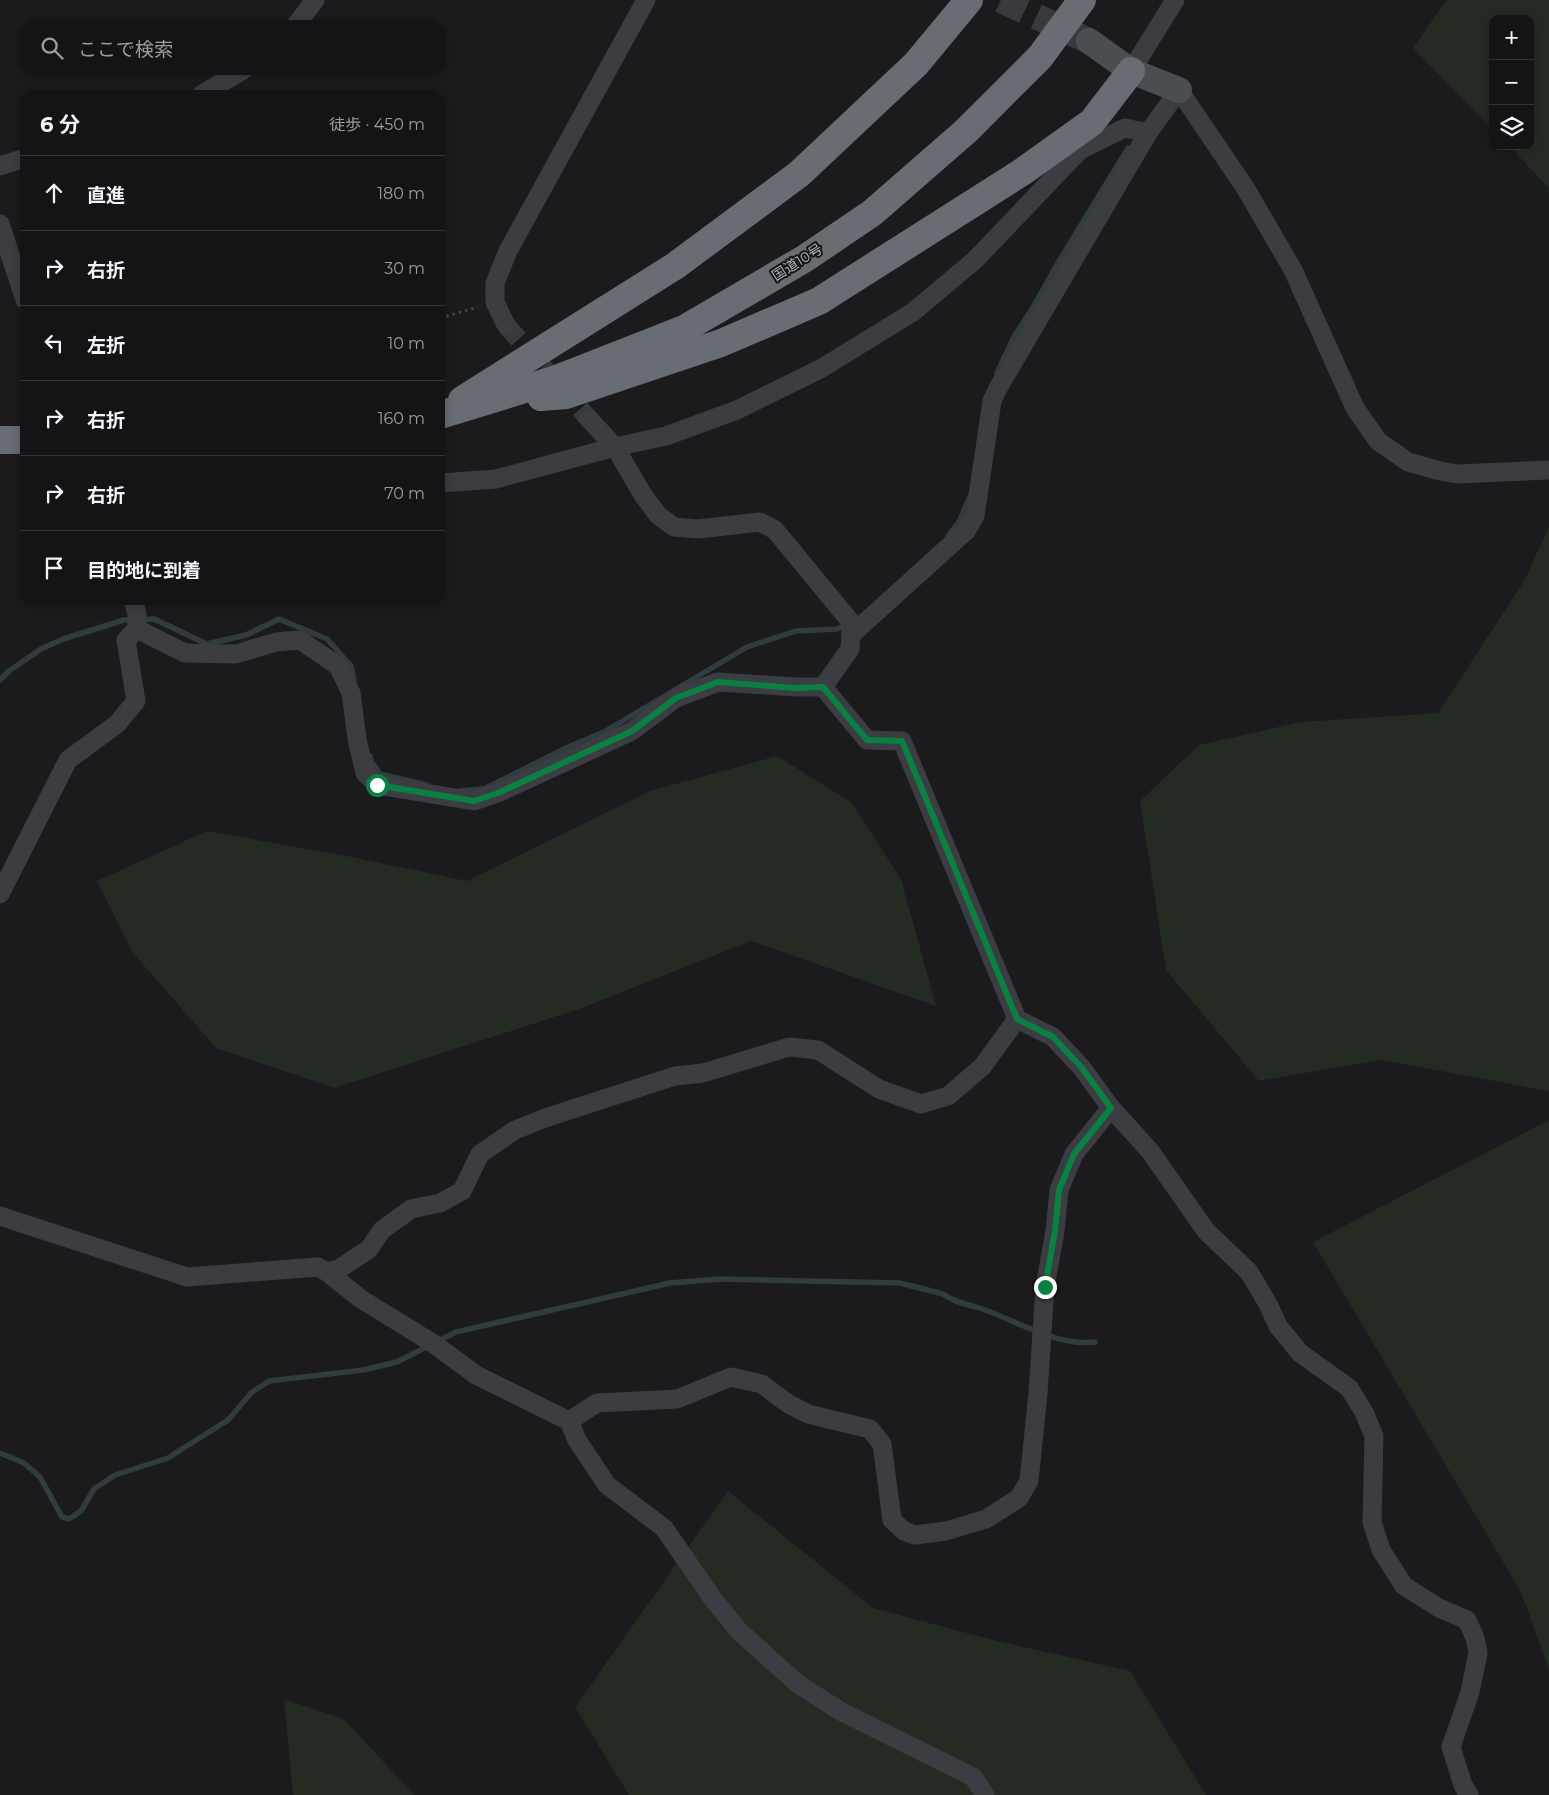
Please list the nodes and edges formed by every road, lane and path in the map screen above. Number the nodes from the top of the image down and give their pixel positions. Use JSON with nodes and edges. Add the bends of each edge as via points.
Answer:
{"nodes":[{"id":1,"x":315,"y":0,"type":"edge"},
{"id":2,"x":646,"y":0,"type":"edge"},
{"id":3,"x":969,"y":0,"type":"edge"},
{"id":4,"x":1082,"y":0,"type":"edge"},
{"id":5,"x":1175,"y":0,"type":"edge"},
{"id":6,"x":300,"y":20,"type":"edge"},
{"id":7,"x":1089,"y":41,"type":"tunnel mouth"},
{"id":8,"x":1131,"y":71,"type":"junction"},
{"id":9,"x":235,"y":75,"type":"edge"},
{"id":10,"x":209,"y":90,"type":"edge"},
{"id":11,"x":1179,"y":90,"type":"junction"},
{"id":12,"x":1148,"y":133,"type":"junction"},
{"id":13,"x":20,"y":160,"type":"edge"},
{"id":14,"x":0,"y":166,"type":"edge"},
{"id":15,"x":0,"y":224,"type":"edge"},
{"id":16,"x":20,"y":285,"type":"edge"},
{"id":17,"x":495,"y":302,"type":"junction"},
{"id":18,"x":445,"y":317,"type":"edge"},
{"id":19,"x":506,"y":325,"type":"tunnel mouth"},
{"id":20,"x":489,"y":401,"type":"junction"},
{"id":21,"x":445,"y":412,"type":"edge"},
{"id":22,"x":445,"y":414,"type":"edge"},
{"id":23,"x":589,"y":418,"type":"tunnel mouth"},
{"id":24,"x":0,"y":440,"type":"edge"},
{"id":25,"x":20,"y":440,"type":"edge"},
{"id":26,"x":615,"y":448,"type":"junction"},
{"id":27,"x":1549,"y":470,"type":"edge"},
{"id":28,"x":445,"y":483,"type":"edge"},
{"id":29,"x":134,"y":605,"type":"edge"},
{"id":30,"x":137,"y":629,"type":"junction"},
{"id":31,"x":852,"y":635,"type":"junction"},
{"id":32,"x":823,"y":687,"type":"junction"},
{"id":33,"x":0,"y":894,"type":"edge"},
{"id":34,"x":1017,"y":1019,"type":"junction"},
{"id":35,"x":1111,"y":1108,"type":"junction"},
{"id":36,"x":0,"y":1216,"type":"edge"},
{"id":37,"x":327,"y":1272,"type":"junction"},
{"id":38,"x":569,"y":1421,"type":"junction"},
{"id":39,"x":985,"y":1795,"type":"edge"},
{"id":40,"x":1469,"y":1795,"type":"edge"}],
"edges":[{"from":1,"to":6,"type":"street"},
{"from":2,"to":17,"type":"street","via":[[508,251],[495,283]]},
{"from":3,"to":21,"type":"highway","via":[[916,64],[799,174],[674,266]]},
{"from":4,"to":20,"type":"highway","name":"国道10号","via":[[1040,57],[966,131],[872,213],[804,259],[684,329],[554,380]]},
{"from":5,"to":8,"type":"street"},
{"from":7,"to":8,"type":"street"},
{"from":8,"to":11,"type":"street"},
{"from":8,"to":20,"type":"highway","via":[[1092,122],[1022,172],[819,301],[721,343],[566,396]]},
{"from":9,"to":10,"type":"street"},
{"from":11,"to":12,"type":"street"},
{"from":11,"to":27,"type":"street","via":[[1246,189],[1293,270],[1354,408],[1378,441],[1408,462],[1440,471],[1458,474]]},
{"from":12,"to":26,"type":"street","via":[[1125,128],[1080,150],[975,260],[912,312],[822,368],[737,410],[666,436]]},
{"from":12,"to":31,"type":"street","via":[[992,401],[975,516],[966,531]]},
{"from":13,"to":14,"type":"street"},
{"from":15,"to":16,"type":"street"},
{"from":17,"to":18,"type":"path"},
{"from":17,"to":19,"type":"street"},
{"from":20,"to":22,"type":"highway","name":"国道10号"},
{"from":23,"to":26,"type":"street"},
{"from":24,"to":25,"type":"highway"},
{"from":26,"to":28,"type":"street","via":[[496,479]]},
{"from":26,"to":31,"type":"street","via":[[642,495],[658,515],[674,527],[698,530],[760,522],[775,530],[850,621]]},
{"from":29,"to":30,"type":"street"},
{"from":30,"to":32,"type":"street","via":[[185,653],[236,654],[276,642],[300,640],[338,666],[351,693],[365,773],[377,785],[474,801],[632,731],[676,698],[718,682]]},
{"from":30,"to":33,"type":"street","via":[[126,640],[136,701],[117,724],[68,760]]},
{"from":31,"to":32,"type":"street","via":[[850,649]]},
{"from":32,"to":34,"type":"street","via":[[867,740],[902,741]]},
{"from":34,"to":35,"type":"street","via":[[1053,1037],[1082,1068]]},
{"from":34,"to":37,"type":"street","via":[[982,1067],[948,1096],[921,1104],[879,1089],[818,1050],[789,1047],[703,1072],[675,1076],[548,1117],[515,1130],[480,1154],[462,1191],[440,1203],[411,1209],[382,1230],[369,1250],[339,1269]]},
{"from":35,"to":38,"type":"street","via":[[1074,1154],[1059,1190],[1045,1287],[1029,1482],[1019,1498],[986,1519],[915,1536],[904,1530],[892,1520],[882,1444],[870,1429],[808,1414],[762,1384],[731,1377],[677,1399],[597,1403]]},
{"from":35,"to":40,"type":"street","via":[[1150,1150],[1206,1231],[1249,1272],[1278,1326],[1300,1354],[1349,1388],[1364,1412],[1374,1436],[1372,1522],[1381,1550],[1404,1586],[1439,1608],[1467,1620],[1475,1638],[1478,1653],[1470,1692],[1451,1747]]},
{"from":36,"to":37,"type":"street","via":[[187,1277],[318,1266]]},
{"from":37,"to":38,"type":"street","via":[[361,1299],[434,1344],[476,1375]]},
{"from":38,"to":39,"type":"street","via":[[577,1440],[607,1485],[664,1528],[713,1599],[740,1631],[785,1673],[840,1711],[973,1777]]}]}
